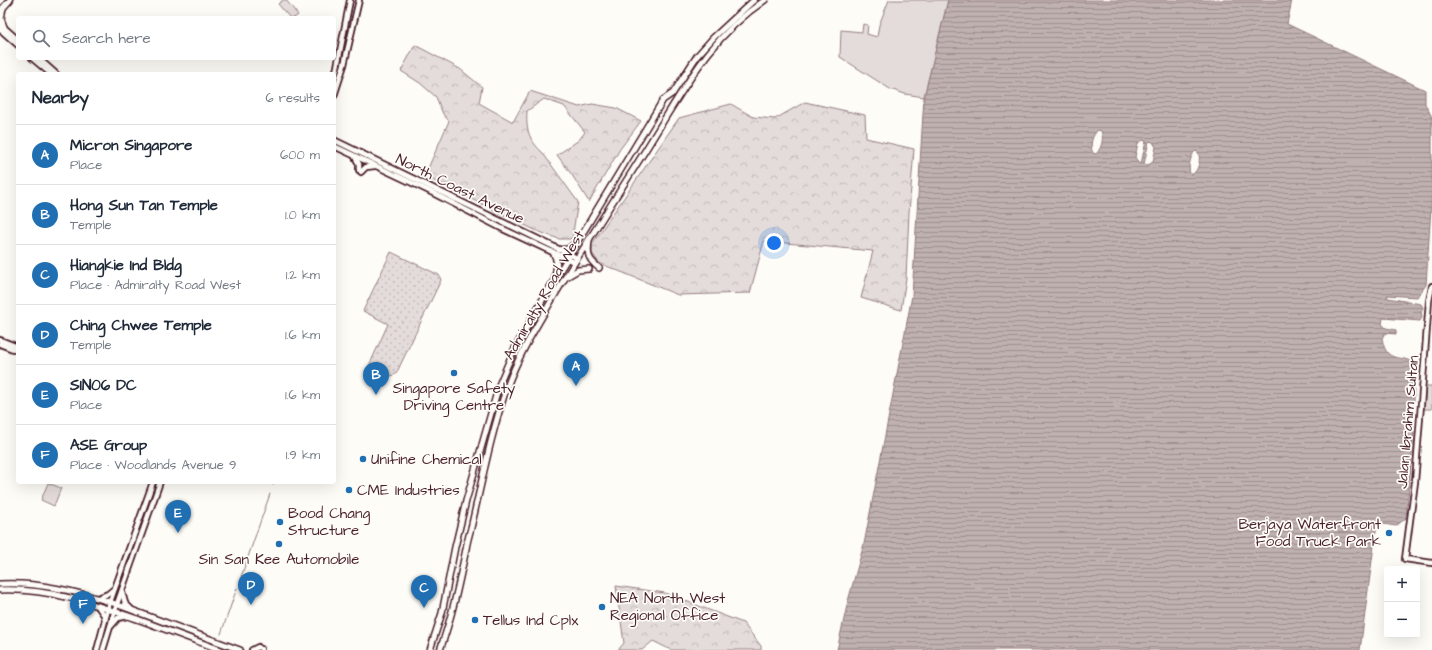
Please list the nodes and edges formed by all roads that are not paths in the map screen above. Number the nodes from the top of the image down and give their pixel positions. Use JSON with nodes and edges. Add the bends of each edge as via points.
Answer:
{"nodes":[{"id":1,"x":10,"y":0,"type":"edge"},
{"id":2,"x":350,"y":0,"type":"edge"},
{"id":3,"x":358,"y":0,"type":"edge"},
{"id":4,"x":754,"y":0,"type":"edge"},
{"id":5,"x":765,"y":0,"type":"edge"},
{"id":6,"x":1,"y":10,"type":"edge"},
{"id":7,"x":348,"y":10,"type":"junction"},
{"id":8,"x":356,"y":10,"type":"junction"},
{"id":9,"x":1,"y":28,"type":"edge"},
{"id":10,"x":16,"y":39,"type":"edge"},
{"id":11,"x":16,"y":44,"type":"edge"},
{"id":12,"x":34,"y":60,"type":"edge"},
{"id":13,"x":40,"y":60,"type":"edge"},
{"id":14,"x":48,"y":72,"type":"edge"},
{"id":15,"x":54,"y":72,"type":"edge"},
{"id":16,"x":336,"y":72,"type":"edge"},
{"id":17,"x":336,"y":90,"type":"edge"},
{"id":18,"x":336,"y":141,"type":"edge"},
{"id":19,"x":651,"y":142,"type":"junction"},
{"id":20,"x":637,"y":145,"type":"junction"},
{"id":21,"x":336,"y":147,"type":"edge"},
{"id":22,"x":355,"y":156,"type":"junction"},
{"id":23,"x":628,"y":158,"type":"junction"},
{"id":24,"x":638,"y":162,"type":"junction"},
{"id":25,"x":376,"y":166,"type":"junction"},
{"id":26,"x":578,"y":240,"type":"junction"},
{"id":27,"x":589,"y":240,"type":"junction"},
{"id":28,"x":559,"y":250,"type":"junction"},
{"id":29,"x":553,"y":252,"type":"junction"},
{"id":30,"x":568,"y":257,"type":"junction"},
{"id":31,"x":576,"y":260,"type":"junction"},
{"id":32,"x":599,"y":268,"type":"dead end"},
{"id":33,"x":589,"y":269,"type":"dead end"},
{"id":34,"x":564,"y":279,"type":"junction"},
{"id":35,"x":553,"y":283,"type":"junction"},
{"id":36,"x":1432,"y":286,"type":"edge"},
{"id":37,"x":0,"y":340,"type":"edge"},
{"id":38,"x":0,"y":344,"type":"edge"},
{"id":39,"x":16,"y":346,"type":"edge"},
{"id":40,"x":16,"y":350,"type":"edge"},
{"id":41,"x":479,"y":452,"type":"junction"},
{"id":42,"x":488,"y":452,"type":"junction"},
{"id":43,"x":475,"y":471,"type":"junction"},
{"id":44,"x":483,"y":472,"type":"junction"},
{"id":45,"x":152,"y":484,"type":"edge"},
{"id":46,"x":159,"y":484,"type":"edge"},
{"id":47,"x":1432,"y":563,"type":"edge"},
{"id":48,"x":0,"y":584,"type":"edge"},
{"id":49,"x":116,"y":587,"type":"junction"},
{"id":50,"x":0,"y":590,"type":"edge"},
{"id":51,"x":122,"y":590,"type":"junction"},
{"id":52,"x":98,"y":598,"type":"junction"},
{"id":53,"x":110,"y":602,"type":"junction"},
{"id":54,"x":117,"y":604,"type":"junction"},
{"id":55,"x":97,"y":605,"type":"junction"},
{"id":56,"x":108,"y":609,"type":"junction"},
{"id":57,"x":132,"y":610,"type":"junction"},
{"id":58,"x":114,"y":611,"type":"junction"},
{"id":59,"x":128,"y":616,"type":"junction"},
{"id":60,"x":105,"y":622,"type":"junction"},
{"id":61,"x":110,"y":628,"type":"junction"},
{"id":62,"x":260,"y":648,"type":"edge"},
{"id":63,"x":97,"y":650,"type":"edge"},
{"id":64,"x":103,"y":650,"type":"edge"},
{"id":65,"x":221,"y":650,"type":"edge"},
{"id":66,"x":240,"y":650,"type":"edge"},
{"id":67,"x":252,"y":650,"type":"edge"},
{"id":68,"x":430,"y":650,"type":"edge"},
{"id":69,"x":440,"y":650,"type":"edge"}],
"edges":[{"from":1,"to":6,"type":"main road"},
{"from":2,"to":7,"type":"main road"},
{"from":3,"to":8,"type":"main road"},
{"from":4,"to":20,"type":"main road","name":"Admiralty Road West","via":[[705,46],[673,93],[663,100]]},
{"from":5,"to":19,"type":"main road","name":"Admiralty Road West","via":[[734,24],[706,55]]},
{"from":6,"to":9,"type":"main road"},
{"from":7,"to":8,"type":"main road","via":[[353,14]]},
{"from":7,"to":16,"type":"main road"},
{"from":8,"to":17,"type":"main road"},
{"from":9,"to":10,"type":"main road"},
{"from":9,"to":11,"type":"main road"},
{"from":12,"to":14,"type":"main road"},
{"from":13,"to":15,"type":"main road"},
{"from":18,"to":28,"type":"main road","name":"North Coast Avenue"},
{"from":19,"to":20,"type":"main road","via":[[642,151],[636,149]]},
{"from":19,"to":24,"type":"main road","name":"Admiralty Road West"},
{"from":20,"to":23,"type":"main road","name":"Admiralty Road West"},
{"from":21,"to":22,"type":"main road","name":"North Coast Avenue"},
{"from":22,"to":25,"type":"main road","name":"North Coast Avenue"},
{"from":22,"to":25,"type":"main road","via":[[360,171],[369,166]]},
{"from":23,"to":24,"type":"main road","via":[[635,153],[639,157]]},
{"from":23,"to":26,"type":"main road","name":"Admiralty Road West"},
{"from":24,"to":27,"type":"main road","name":"Admiralty Road West"},
{"from":25,"to":29,"type":"main road","name":"North Coast Avenue"},
{"from":26,"to":28,"type":"main road","via":[[568,249]]},
{"from":26,"to":30,"type":"main road","name":"Admiralty Road West"},
{"from":27,"to":31,"type":"main road","name":"Admiralty Road West"},
{"from":27,"to":32,"type":"main road","via":[[589,258]]},
{"from":28,"to":30,"type":"main road","name":"North Coast Avenue"},
{"from":29,"to":30,"type":"main road","name":"North Coast Avenue"},
{"from":29,"to":35,"type":"main road","via":[[558,265]]},
{"from":30,"to":31,"type":"main road","name":"North Coast Avenue"},
{"from":30,"to":35,"type":"main road","name":"Admiralty Road West"},
{"from":31,"to":34,"type":"main road","name":"Admiralty Road West"},
{"from":33,"to":34,"type":"main road","via":[[578,270]]},
{"from":34,"to":42,"type":"main road","name":"Admiralty Road West","via":[[518,361]]},
{"from":35,"to":41,"type":"main road","name":"Admiralty Road West","via":[[513,352],[489,416]]},
{"from":36,"to":47,"type":"main road","name":"Jalan Ibrahim Sultan","via":[[1415,482],[1405,559]]},
{"from":37,"to":39,"type":"main road"},
{"from":38,"to":40,"type":"main road"},
{"from":41,"to":42,"type":"main road","via":[[485,456]]},
{"from":41,"to":43,"type":"main road","name":"Admiralty Road West"},
{"from":42,"to":44,"type":"main road","name":"Admiralty Road West"},
{"from":43,"to":44,"type":"main road","via":[[479,469]]},
{"from":43,"to":68,"type":"main road","name":"Admiralty Road West","via":[[455,547],[442,613]]},
{"from":44,"to":69,"type":"main road","name":"Admiralty Road West","via":[[451,616]]},
{"from":45,"to":49,"type":"main road"},
{"from":46,"to":51,"type":"main road"},
{"from":48,"to":52,"type":"main road","via":[[53,587]]},
{"from":49,"to":52,"type":"main road"},
{"from":49,"to":53,"type":"main road"},
{"from":50,"to":55,"type":"main road","via":[[57,594]]},
{"from":51,"to":54,"type":"main road"},
{"from":51,"to":57,"type":"main road","via":[[125,603]]},
{"from":52,"to":53,"type":"main road"},
{"from":53,"to":54,"type":"main road"},
{"from":53,"to":56,"type":"main road"},
{"from":54,"to":57,"type":"main road"},
{"from":54,"to":58,"type":"main road"},
{"from":55,"to":56,"type":"main road"},
{"from":55,"to":60,"type":"main road","via":[[104,615]]},
{"from":56,"to":58,"type":"main road"},
{"from":56,"to":60,"type":"main road"},
{"from":57,"to":66,"type":"main road"},
{"from":58,"to":59,"type":"main road"},
{"from":58,"to":61,"type":"main road"},
{"from":59,"to":61,"type":"main road","via":[[121,616]]},
{"from":59,"to":65,"type":"main road"},
{"from":60,"to":63,"type":"main road"},
{"from":61,"to":64,"type":"main road"},
{"from":62,"to":67,"type":"main road"}]}
